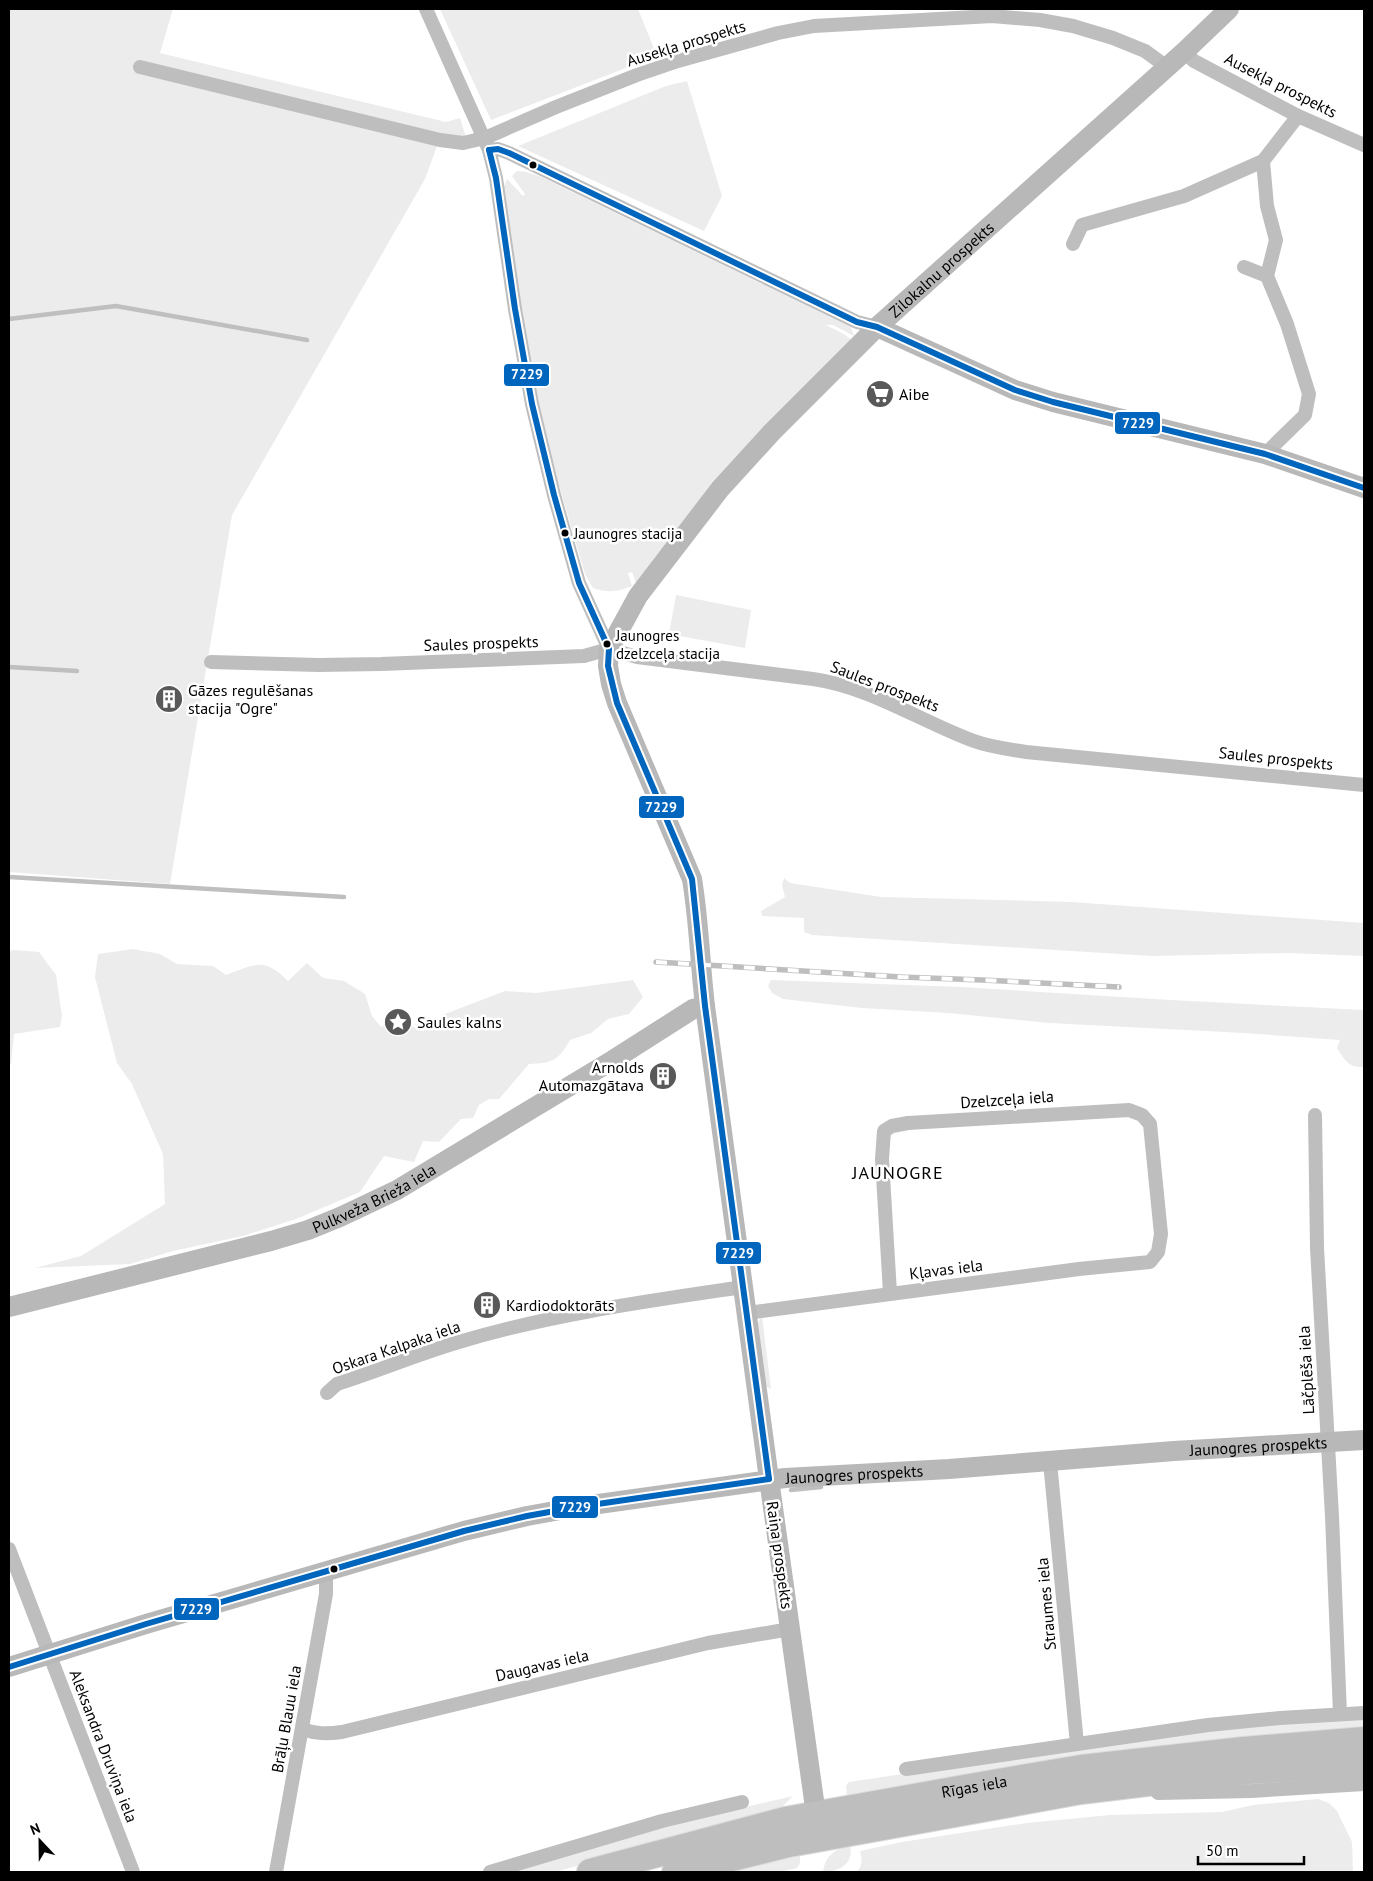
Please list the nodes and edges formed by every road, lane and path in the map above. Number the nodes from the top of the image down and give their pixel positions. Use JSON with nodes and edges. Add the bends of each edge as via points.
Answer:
{"nodes":[{"id":1,"x":426,"y":9,"type":"edge"},
{"id":2,"x":1229,"y":9,"type":"edge"},
{"id":3,"x":1184,"y":52,"type":"junction"},
{"id":4,"x":140,"y":67,"type":"dead end"},
{"id":5,"x":1167,"y":68,"type":"junction"},
{"id":6,"x":1298,"y":116,"type":"junction"},
{"id":7,"x":487,"y":144,"type":"junction"},
{"id":8,"x":1364,"y":145,"type":"edge"},
{"id":9,"x":1263,"y":161,"type":"junction"},
{"id":10,"x":1073,"y":244,"type":"dead end"},
{"id":11,"x":1244,"y":267,"type":"dead end"},
{"id":12,"x":1267,"y":276,"type":"junction"},
{"id":13,"x":878,"y":326,"type":"junction"},
{"id":14,"x":1265,"y":454,"type":"junction"},
{"id":15,"x":1364,"y":488,"type":"edge"},
{"id":16,"x":609,"y":649,"type":"junction"},
{"id":17,"x":212,"y":662,"type":"dead end"},
{"id":18,"x":1364,"y":785,"type":"edge"},
{"id":19,"x":705,"y":1006,"type":"junction"},
{"id":20,"x":1314,"y":1115,"type":"dead end"},
{"id":21,"x":1150,"y":1262,"type":"joint"},
{"id":22,"x":743,"y":1287,"type":"junction"},
{"id":23,"x":890,"y":1293,"type":"junction"},
{"id":24,"x":9,"y":1307,"type":"edge"},
{"id":25,"x":747,"y":1313,"type":"junction"},
{"id":26,"x":327,"y":1393,"type":"dead end"},
{"id":27,"x":1364,"y":1440,"type":"edge"},
{"id":28,"x":1328,"y":1442,"type":"junction"},
{"id":29,"x":1050,"y":1462,"type":"junction"},
{"id":30,"x":769,"y":1479,"type":"junction"},
{"id":31,"x":9,"y":1550,"type":"edge"},
{"id":32,"x":326,"y":1572,"type":"junction"},
{"id":33,"x":790,"y":1629,"type":"junction"},
{"id":34,"x":50,"y":1653,"type":"junction"},
{"id":35,"x":9,"y":1667,"type":"edge"},
{"id":36,"x":1364,"y":1713,"type":"edge"},
{"id":37,"x":1340,"y":1714,"type":"junction"},
{"id":38,"x":302,"y":1730,"type":"junction"},
{"id":39,"x":1364,"y":1740,"type":"edge"},
{"id":40,"x":1364,"y":1764,"type":"edge"},
{"id":41,"x":906,"y":1768,"type":"dead end"},
{"id":42,"x":1085,"y":1773,"type":"junction"},
{"id":43,"x":1364,"y":1784,"type":"edge"},
{"id":44,"x":742,"y":1802,"type":"dead end"},
{"id":45,"x":818,"y":1827,"type":"junction"},
{"id":46,"x":133,"y":1872,"type":"edge"},
{"id":47,"x":276,"y":1872,"type":"edge"},
{"id":48,"x":490,"y":1872,"type":"edge"},
{"id":49,"x":590,"y":1872,"type":"edge"},
{"id":50,"x":676,"y":1872,"type":"edge"}],
"edges":[{"from":1,"to":7,"type":"street"},
{"from":2,"to":3,"type":"main road","name":"Zilokalnu prospekts"},
{"from":3,"to":5,"type":"main road","name":"Zilokalnu prospekts"},
{"from":3,"to":6,"type":"street","name":"Ausekļa prospekts","via":[[1202,65]]},
{"from":4,"to":7,"type":"street","via":[[440,140]]},
{"from":5,"to":7,"type":"street","name":"Ausekļa prospekts","via":[[1145,51],[1113,38],[1040,20],[992,16],[814,26],[778,33],[637,75],[556,107]]},
{"from":5,"to":13,"type":"main road","name":"Zilokalnu prospekts"},
{"from":6,"to":8,"type":"street","name":"Ausekļa prospekts"},
{"from":6,"to":9,"type":"street"},
{"from":7,"to":13,"type":"street","via":[[857,322]]},
{"from":7,"to":16,"type":"street","via":[[496,178],[532,404],[580,583]]},
{"from":9,"to":10,"type":"street","via":[[1184,196],[1082,225]]},
{"from":9,"to":12,"type":"street","via":[[1267,206],[1276,240]]},
{"from":11,"to":12,"type":"street"},
{"from":12,"to":14,"type":"street","via":[[1287,324],[1309,394],[1305,415]]},
{"from":13,"to":14,"type":"main road","via":[[1015,390]]},
{"from":13,"to":16,"type":"main road","name":"Zilokalnu prospekts","via":[[772,432],[716,495],[638,596]]},
{"from":14,"to":15,"type":"main road"},
{"from":16,"to":17,"type":"street","name":"Saules prospekts","via":[[584,656],[381,664]]},
{"from":16,"to":18,"type":"street","name":"Saules prospekts","via":[[637,656],[837,684],[915,714],[975,742],[998,747]]},
{"from":16,"to":19,"type":"main road","name":"Raiņa prospekts","via":[[608,666],[617,703],[692,880]]},
{"from":19,"to":22,"type":"main road","name":"Raiņa prospekts"},
{"from":19,"to":24,"type":"main road","name":"Pulkveža Brieža iela","via":[[693,1009],[411,1182],[340,1217],[271,1241]]},
{"from":20,"to":28,"type":"street","name":"Lāčplēša iela","via":[[1317,1248]]},
{"from":21,"to":23,"type":"street","name":"Kļavas iela"},
{"from":21,"to":23,"type":"street","name":"Dzelzceļa iela","via":[[1158,1252],[1161,1234],[1150,1124],[1142,1115],[1129,1110],[908,1123],[884,1131],[882,1140]]},
{"from":22,"to":25,"type":"main road","name":"Raiņa prospekts"},
{"from":22,"to":26,"type":"street","name":"Oskara Kalpaka iela","via":[[612,1306],[518,1326],[458,1342],[337,1384]]},
{"from":23,"to":25,"type":"street","name":"Kļavas iela"},
{"from":25,"to":30,"type":"main road","name":"Raiņa prospekts"},
{"from":27,"to":28,"type":"main road","name":"Jaunogres prospekts"},
{"from":28,"to":29,"type":"main road","name":"Jaunogres prospekts"},
{"from":28,"to":37,"type":"street","name":"Lāčplēša iela"},
{"from":29,"to":30,"type":"main road","name":"Jaunogres prospekts"},
{"from":29,"to":42,"type":"street","name":"Straumes iela"},
{"from":30,"to":32,"type":"main road","name":"Jaunogres prospekts","via":[[527,1516]]},
{"from":30,"to":33,"type":"main road","name":"Raiņa prospekts"},
{"from":31,"to":34,"type":"street","name":"Aleksandra Druviņa iela"},
{"from":32,"to":34,"type":"main road","name":"Jaunogres prospekts"},
{"from":32,"to":38,"type":"street","name":"Brāļu Blauu iela","via":[[326,1594]]},
{"from":33,"to":38,"type":"street","name":"Daugavas iela","via":[[708,1643],[342,1732],[327,1734]]},
{"from":33,"to":45,"type":"main road","name":"Raiņa prospekts"},
{"from":34,"to":35,"type":"main road","name":"Jaunogres prospekts"},
{"from":34,"to":46,"type":"street","name":"Aleksandra Druviņa iela"},
{"from":36,"to":37,"type":"street","name":"Rīgas iela"},
{"from":37,"to":42,"type":"street","name":"Rīgas iela","via":[[1208,1725]]},
{"from":38,"to":47,"type":"street","name":"Brāļu Blauu iela"},
{"from":39,"to":42,"type":"highway","name":"Rīgas iela","via":[[1242,1750]]},
{"from":40,"to":42,"type":"highway","name":"Rīgas iela","via":[[1247,1771]]},
{"from":41,"to":42,"type":"street","name":"Rīgas iela"},
{"from":42,"to":43,"type":"street","via":[[1156,1794]]},
{"from":42,"to":45,"type":"highway","name":"Rīgas iela"},
{"from":44,"to":48,"type":"street"},
{"from":45,"to":49,"type":"highway","name":"Rīgas iela","via":[[785,1820]]},
{"from":45,"to":50,"type":"highway","name":"Rīgas iela","via":[[789,1844]]}]}
